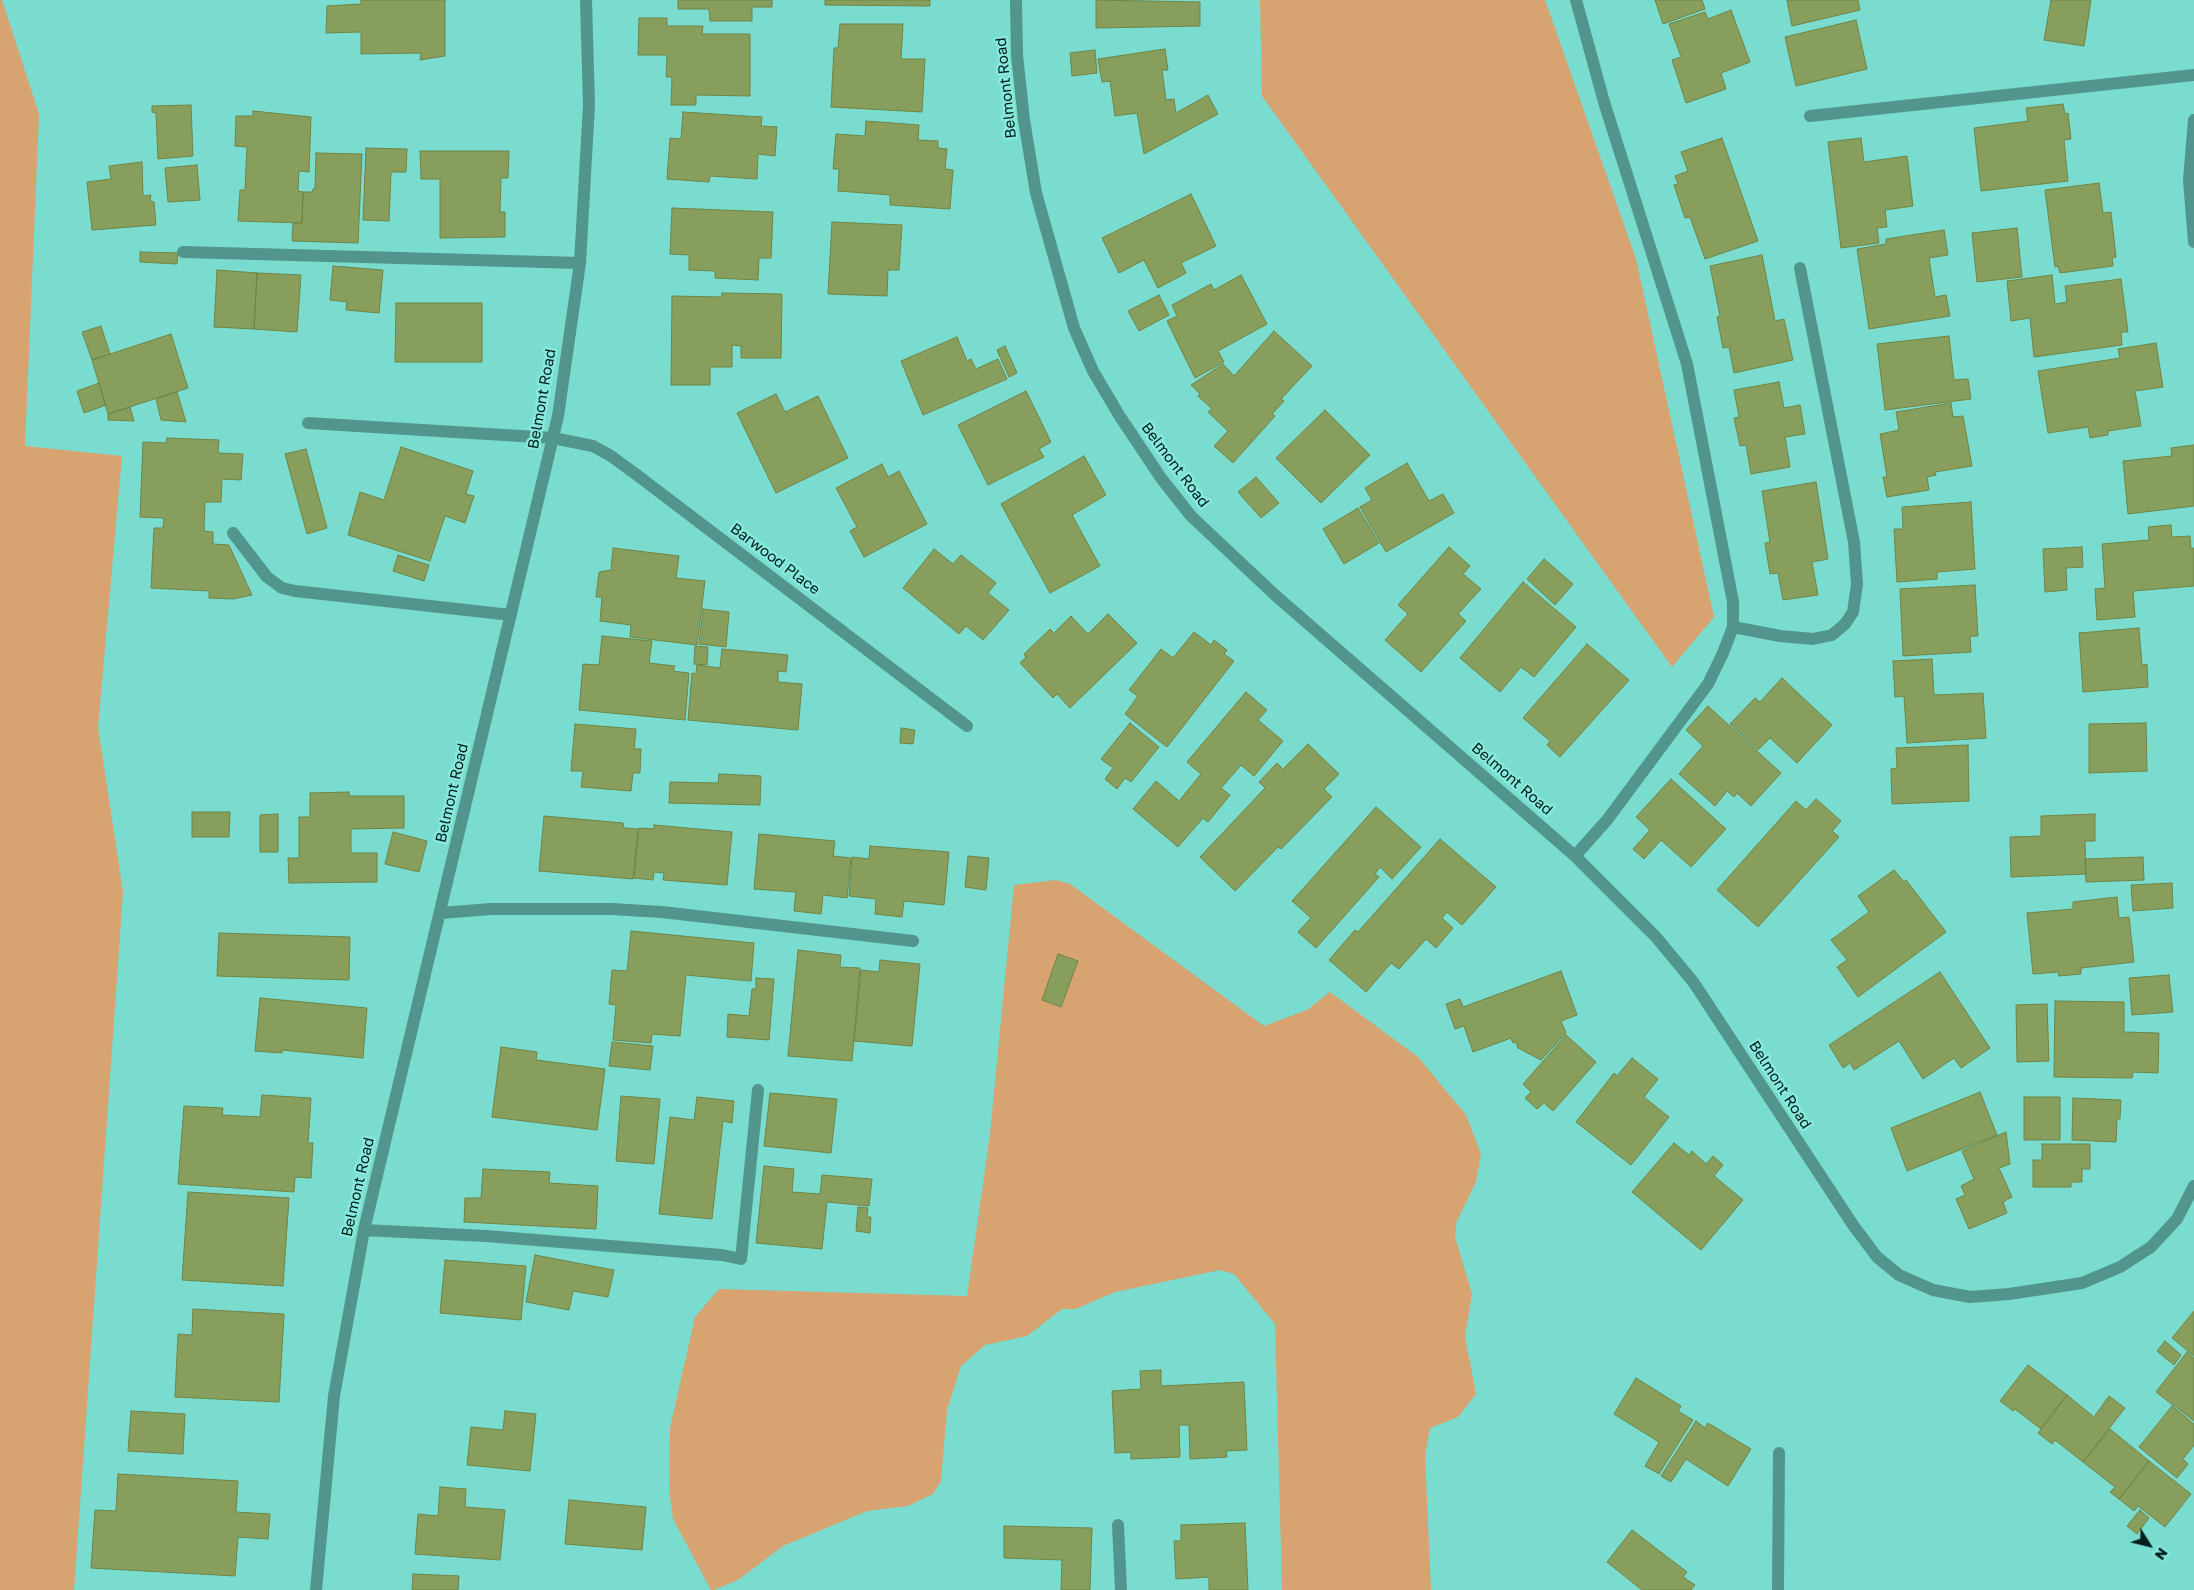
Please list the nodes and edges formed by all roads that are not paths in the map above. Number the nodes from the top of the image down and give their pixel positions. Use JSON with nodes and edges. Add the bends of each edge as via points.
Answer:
{"nodes":[{"id":1,"x":586,"y":0,"type":"edge"},
{"id":2,"x":1016,"y":0,"type":"edge"},
{"id":3,"x":1576,"y":0,"type":"edge"},
{"id":4,"x":2194,"y":75,"type":"edge"},
{"id":5,"x":1810,"y":116,"type":"dead end"},
{"id":6,"x":2194,"y":120,"type":"edge"},
{"id":7,"x":2194,"y":242,"type":"edge"},
{"id":8,"x":184,"y":252,"type":"dead end"},
{"id":9,"x":580,"y":263,"type":"junction"},
{"id":10,"x":1800,"y":268,"type":"dead end"},
{"id":11,"x":308,"y":423,"type":"dead end"},
{"id":12,"x":553,"y":438,"type":"junction"},
{"id":13,"x":232,"y":533,"type":"dead end"},
{"id":14,"x":511,"y":615,"type":"junction"},
{"id":15,"x":1734,"y":627,"type":"junction"},
{"id":16,"x":968,"y":726,"type":"dead end"},
{"id":17,"x":1575,"y":856,"type":"junction"},
{"id":18,"x":441,"y":913,"type":"junction"},
{"id":19,"x":913,"y":941,"type":"dead end"},
{"id":20,"x":758,"y":1090,"type":"dead end"},
{"id":21,"x":2194,"y":1186,"type":"edge"},
{"id":22,"x":364,"y":1230,"type":"junction"},
{"id":23,"x":1778,"y":1453,"type":"dead end"},
{"id":24,"x":1118,"y":1525,"type":"dead end"},
{"id":25,"x":316,"y":1590,"type":"edge"},
{"id":26,"x":1121,"y":1590,"type":"edge"},
{"id":27,"x":1778,"y":1590,"type":"edge"}],
"edges":[{"from":1,"to":9,"type":"street","name":"Belmont Road","via":[[589,105]]},
{"from":2,"to":17,"type":"street","name":"Belmont Road","via":[[1017,55],[1036,193],[1074,328],[1093,371],[1124,423],[1191,516],[1275,595]]},
{"from":3,"to":15,"type":"street","via":[[1604,102],[1686,364],[1733,602]]},
{"from":4,"to":5,"type":"street"},
{"from":6,"to":7,"type":"street","via":[[2189,180]]},
{"from":8,"to":9,"type":"street"},
{"from":9,"to":12,"type":"street","name":"Belmont Road"},
{"from":10,"to":15,"type":"street","via":[[1854,542],[1857,584],[1853,612],[1832,634],[1813,639]]},
{"from":11,"to":12,"type":"street","name":"Barwood Place"},
{"from":12,"to":14,"type":"street","name":"Belmont Road"},
{"from":12,"to":16,"type":"street","name":"Barwood Place","via":[[592,446],[611,456]]},
{"from":13,"to":14,"type":"street","via":[[266,577],[282,588]]},
{"from":14,"to":18,"type":"street","name":"Belmont Road"},
{"from":15,"to":17,"type":"street","via":[[1708,684],[1607,820]]},
{"from":17,"to":21,"type":"street","name":"Belmont Road","via":[[1656,937],[1694,983],[1853,1225],[1877,1257],[1899,1275],[1933,1290],[1970,1297],[2082,1283],[2120,1266],[2151,1247],[2177,1219]]},
{"from":18,"to":19,"type":"street","via":[[491,909],[611,909]]},
{"from":18,"to":22,"type":"street","name":"Belmont Road"},
{"from":20,"to":22,"type":"street","via":[[742,1259],[486,1236]]},
{"from":22,"to":25,"type":"street","name":"Belmont Road","via":[[334,1396]]},
{"from":23,"to":27,"type":"street"},
{"from":24,"to":26,"type":"street"}]}
